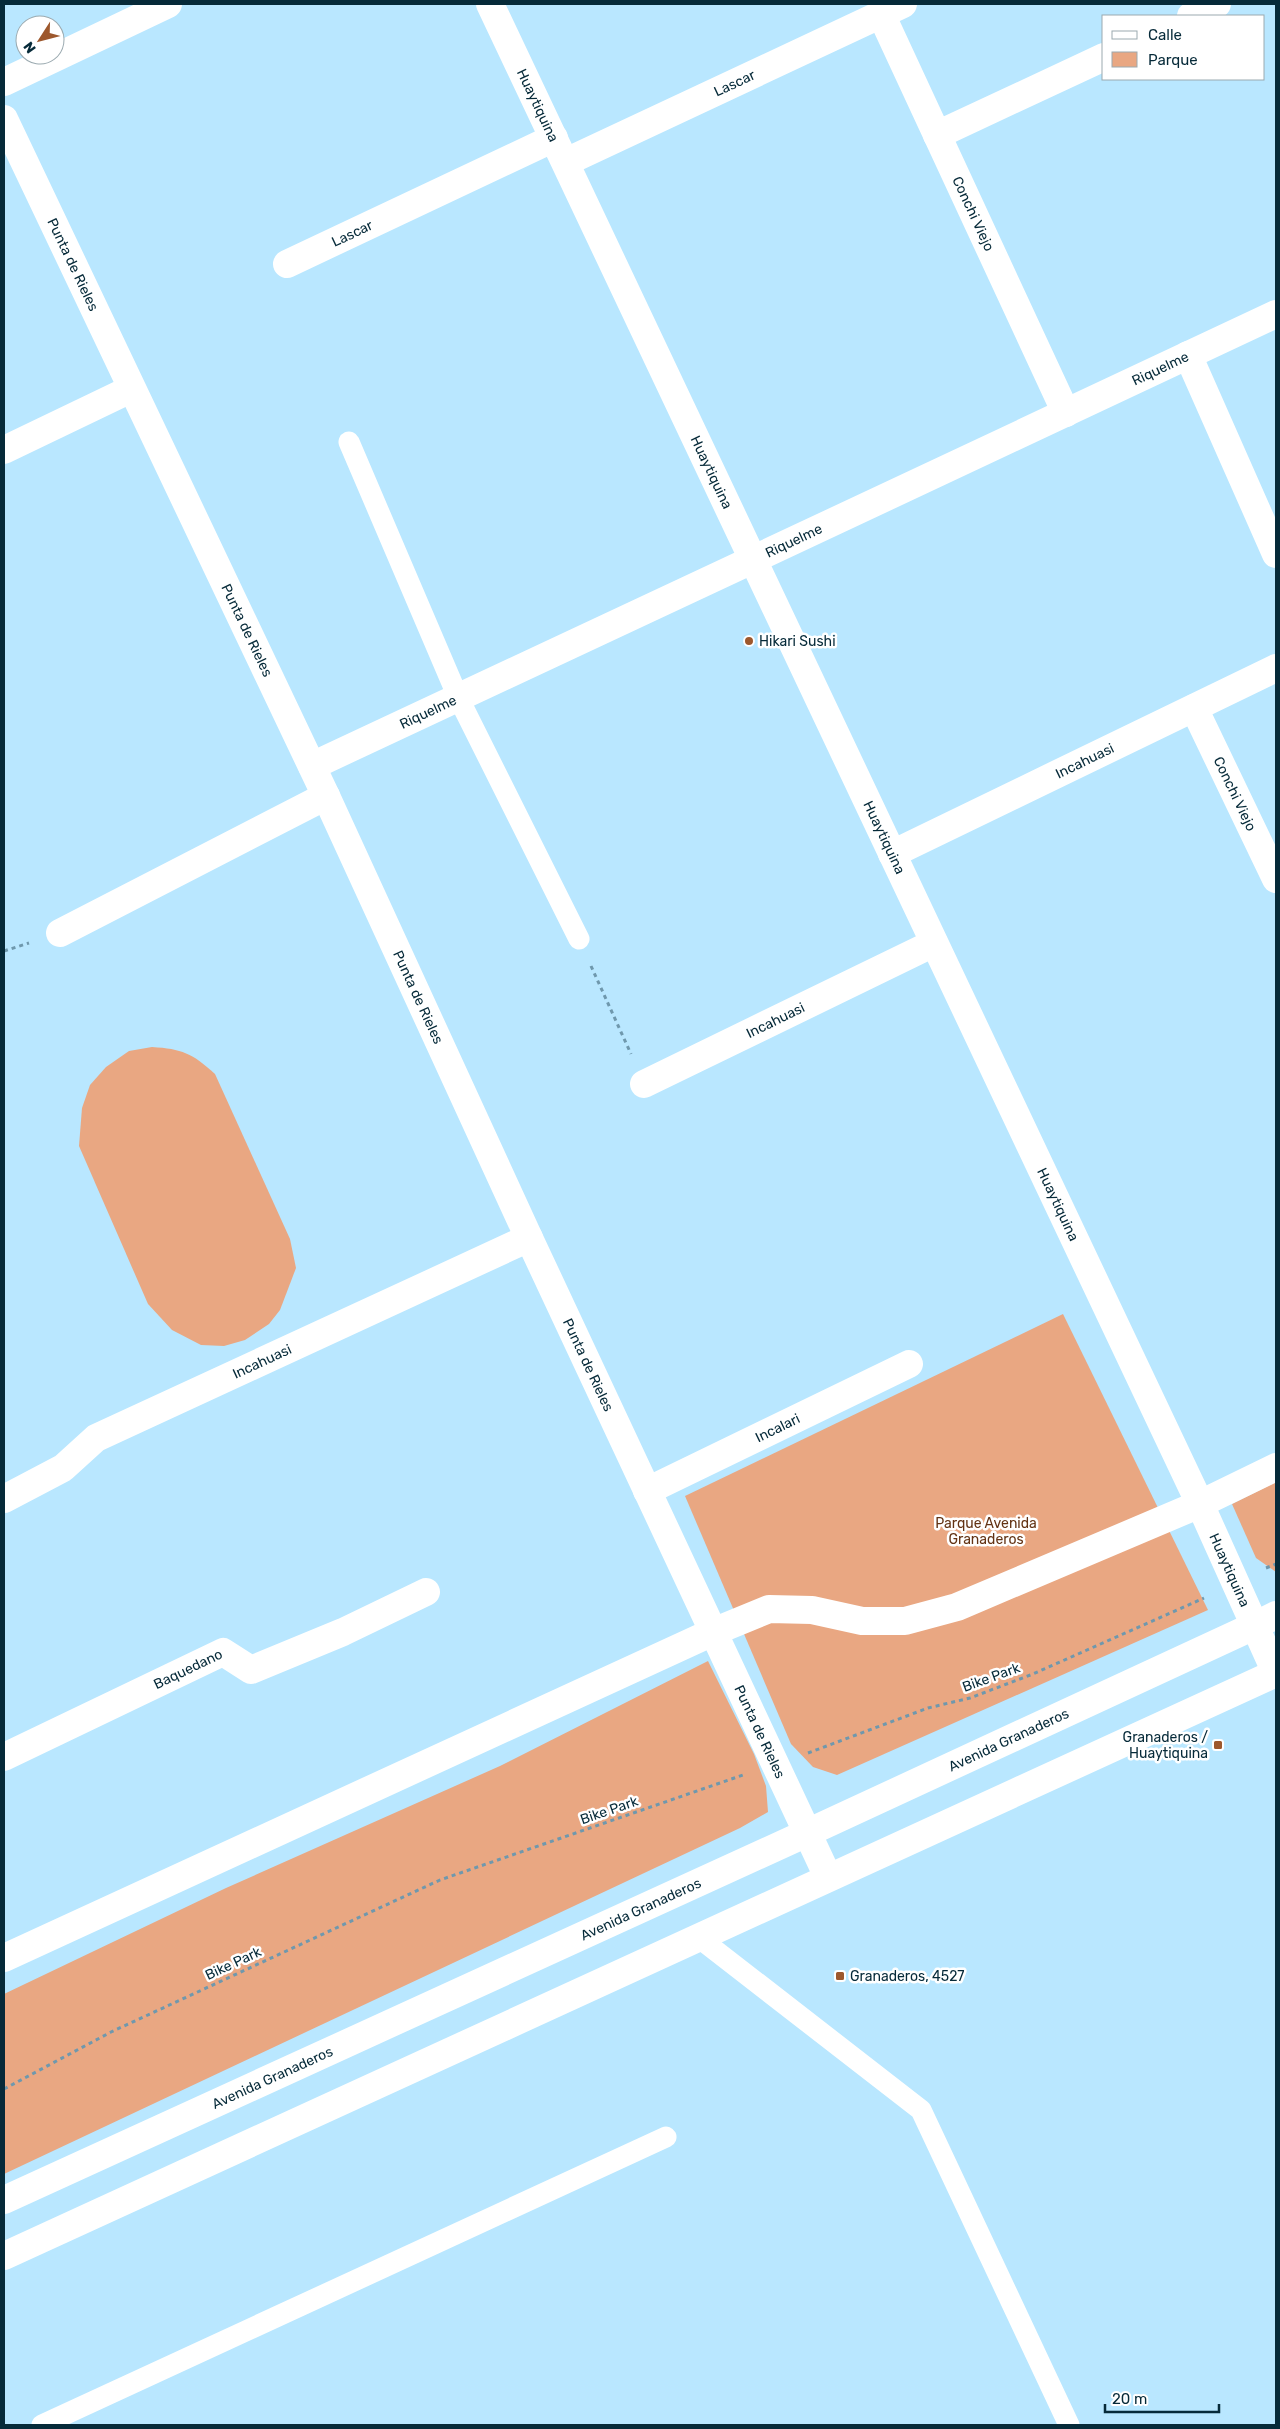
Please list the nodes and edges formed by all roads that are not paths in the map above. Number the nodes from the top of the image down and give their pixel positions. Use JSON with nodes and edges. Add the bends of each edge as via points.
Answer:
{"nodes":[{"id":1,"x":168,"y":4,"type":"edge"},
{"id":2,"x":490,"y":4,"type":"edge"},
{"id":3,"x":1218,"y":4,"type":"edge"},
{"id":4,"x":892,"y":9,"type":"edge"},
{"id":5,"x":1193,"y":15,"type":"edge"},
{"id":6,"x":1102,"y":58,"type":"edge"},
{"id":7,"x":4,"y":82,"type":"edge"},
{"id":8,"x":4,"y":120,"type":"edge"},
{"id":9,"x":937,"y":135,"type":"junction"},
{"id":10,"x":554,"y":138,"type":"junction"},
{"id":11,"x":566,"y":162,"type":"junction"},
{"id":12,"x":287,"y":264,"type":"dead end"},
{"id":13,"x":1276,"y":314,"type":"edge"},
{"id":14,"x":1188,"y":355,"type":"junction"},
{"id":15,"x":131,"y":389,"type":"junction"},
{"id":16,"x":1066,"y":414,"type":"junction"},
{"id":17,"x":349,"y":442,"type":"dead end"},
{"id":18,"x":4,"y":450,"type":"edge"},
{"id":19,"x":1276,"y":554,"type":"edge"},
{"id":20,"x":752,"y":560,"type":"junction"},
{"id":21,"x":1276,"y":668,"type":"edge"},
{"id":22,"x":458,"y":697,"type":"junction"},
{"id":23,"x":1194,"y":708,"type":"junction"},
{"id":24,"x":312,"y":766,"type":"junction"},
{"id":25,"x":326,"y":796,"type":"junction"},
{"id":26,"x":892,"y":854,"type":"junction"},
{"id":27,"x":1276,"y":879,"type":"edge"},
{"id":28,"x":60,"y":933,"type":"dead end"},
{"id":29,"x":579,"y":939,"type":"road end"},
{"id":30,"x":934,"y":943,"type":"junction"},
{"id":31,"x":644,"y":1084,"type":"road end"},
{"id":32,"x":529,"y":1238,"type":"junction"},
{"id":33,"x":909,"y":1364,"type":"dead end"},
{"id":34,"x":1276,"y":1467,"type":"edge"},
{"id":35,"x":647,"y":1491,"type":"junction"},
{"id":36,"x":4,"y":1499,"type":"edge"},
{"id":37,"x":1200,"y":1504,"type":"junction"},
{"id":38,"x":426,"y":1592,"type":"dead end"},
{"id":39,"x":1265,"y":1621,"type":"edge"},
{"id":40,"x":713,"y":1632,"type":"junction"},
{"id":41,"x":1276,"y":1673,"type":"edge"},
{"id":42,"x":4,"y":1757,"type":"edge"},
{"id":43,"x":807,"y":1833,"type":"junction"},
{"id":44,"x":828,"y":1877,"type":"junction"},
{"id":45,"x":698,"y":1937,"type":"junction"},
{"id":46,"x":4,"y":1958,"type":"edge"},
{"id":47,"x":666,"y":2137,"type":"dead end"},
{"id":48,"x":4,"y":2200,"type":"edge"},
{"id":49,"x":4,"y":2256,"type":"edge"},
{"id":50,"x":42,"y":2425,"type":"edge"},
{"id":51,"x":1068,"y":2425,"type":"edge"}],
"edges":[{"from":1,"to":7,"type":"street"},
{"from":2,"to":10,"type":"street","name":"Huaytiquina"},
{"from":3,"to":5,"type":"street"},
{"from":4,"to":9,"type":"street","name":"Conchi Viejo"},
{"from":4,"to":11,"type":"street","name":"Lascar"},
{"from":6,"to":9,"type":"street"},
{"from":8,"to":15,"type":"street","name":"Punta de Rieles"},
{"from":9,"to":16,"type":"street","name":"Conchi Viejo"},
{"from":10,"to":11,"type":"street","name":"Huaytiquina"},
{"from":10,"to":12,"type":"street","name":"Lascar"},
{"from":11,"to":20,"type":"street","name":"Huaytiquina"},
{"from":13,"to":14,"type":"street","name":"Riquelme"},
{"from":14,"to":16,"type":"street","name":"Riquelme"},
{"from":14,"to":19,"type":"street"},
{"from":15,"to":18,"type":"street"},
{"from":15,"to":24,"type":"street","name":"Punta de Rieles"},
{"from":16,"to":20,"type":"street","name":"Riquelme"},
{"from":17,"to":22,"type":"lane"},
{"from":20,"to":22,"type":"street","name":"Riquelme"},
{"from":20,"to":26,"type":"street","name":"Huaytiquina"},
{"from":21,"to":23,"type":"street","name":"Incahuasi"},
{"from":22,"to":24,"type":"street","name":"Riquelme"},
{"from":22,"to":29,"type":"lane"},
{"from":23,"to":26,"type":"street","name":"Incahuasi"},
{"from":23,"to":27,"type":"street","name":"Conchi Viejo"},
{"from":24,"to":25,"type":"street","name":"Punta de Rieles"},
{"from":25,"to":28,"type":"street"},
{"from":25,"to":32,"type":"street","name":"Punta de Rieles"},
{"from":26,"to":30,"type":"street","name":"Huaytiquina"},
{"from":30,"to":31,"type":"street","name":"Incahuasi"},
{"from":30,"to":37,"type":"street","name":"Huaytiquina"},
{"from":32,"to":35,"type":"street","name":"Punta de Rieles"},
{"from":32,"to":36,"type":"street","name":"Incahuasi","via":[[96,1438],[62,1468]]},
{"from":33,"to":35,"type":"street","name":"Incalari"},
{"from":34,"to":37,"type":"street"},
{"from":35,"to":40,"type":"street","name":"Punta de Rieles"},
{"from":37,"to":39,"type":"street","name":"Huaytiquina","via":[[1235,1584]]},
{"from":37,"to":40,"type":"street","via":[[957,1607],[905,1621],[862,1621],[812,1610],[769,1610]]},
{"from":38,"to":42,"type":"street","name":"Baquedano","via":[[343,1632],[251,1670],[223,1652]]},
{"from":39,"to":41,"type":"street","name":"Huaytiquina"},
{"from":39,"to":43,"type":"street","name":"Avenida Granaderos"},
{"from":40,"to":43,"type":"street","name":"Punta de Rieles"},
{"from":40,"to":46,"type":"street"},
{"from":41,"to":44,"type":"street"},
{"from":43,"to":44,"type":"street","name":"Punta de Rieles"},
{"from":43,"to":48,"type":"street","name":"Avenida Granaderos"},
{"from":44,"to":45,"type":"street"},
{"from":45,"to":49,"type":"street"},
{"from":45,"to":51,"type":"lane","via":[[921,2110]]},
{"from":47,"to":50,"type":"lane"}]}
